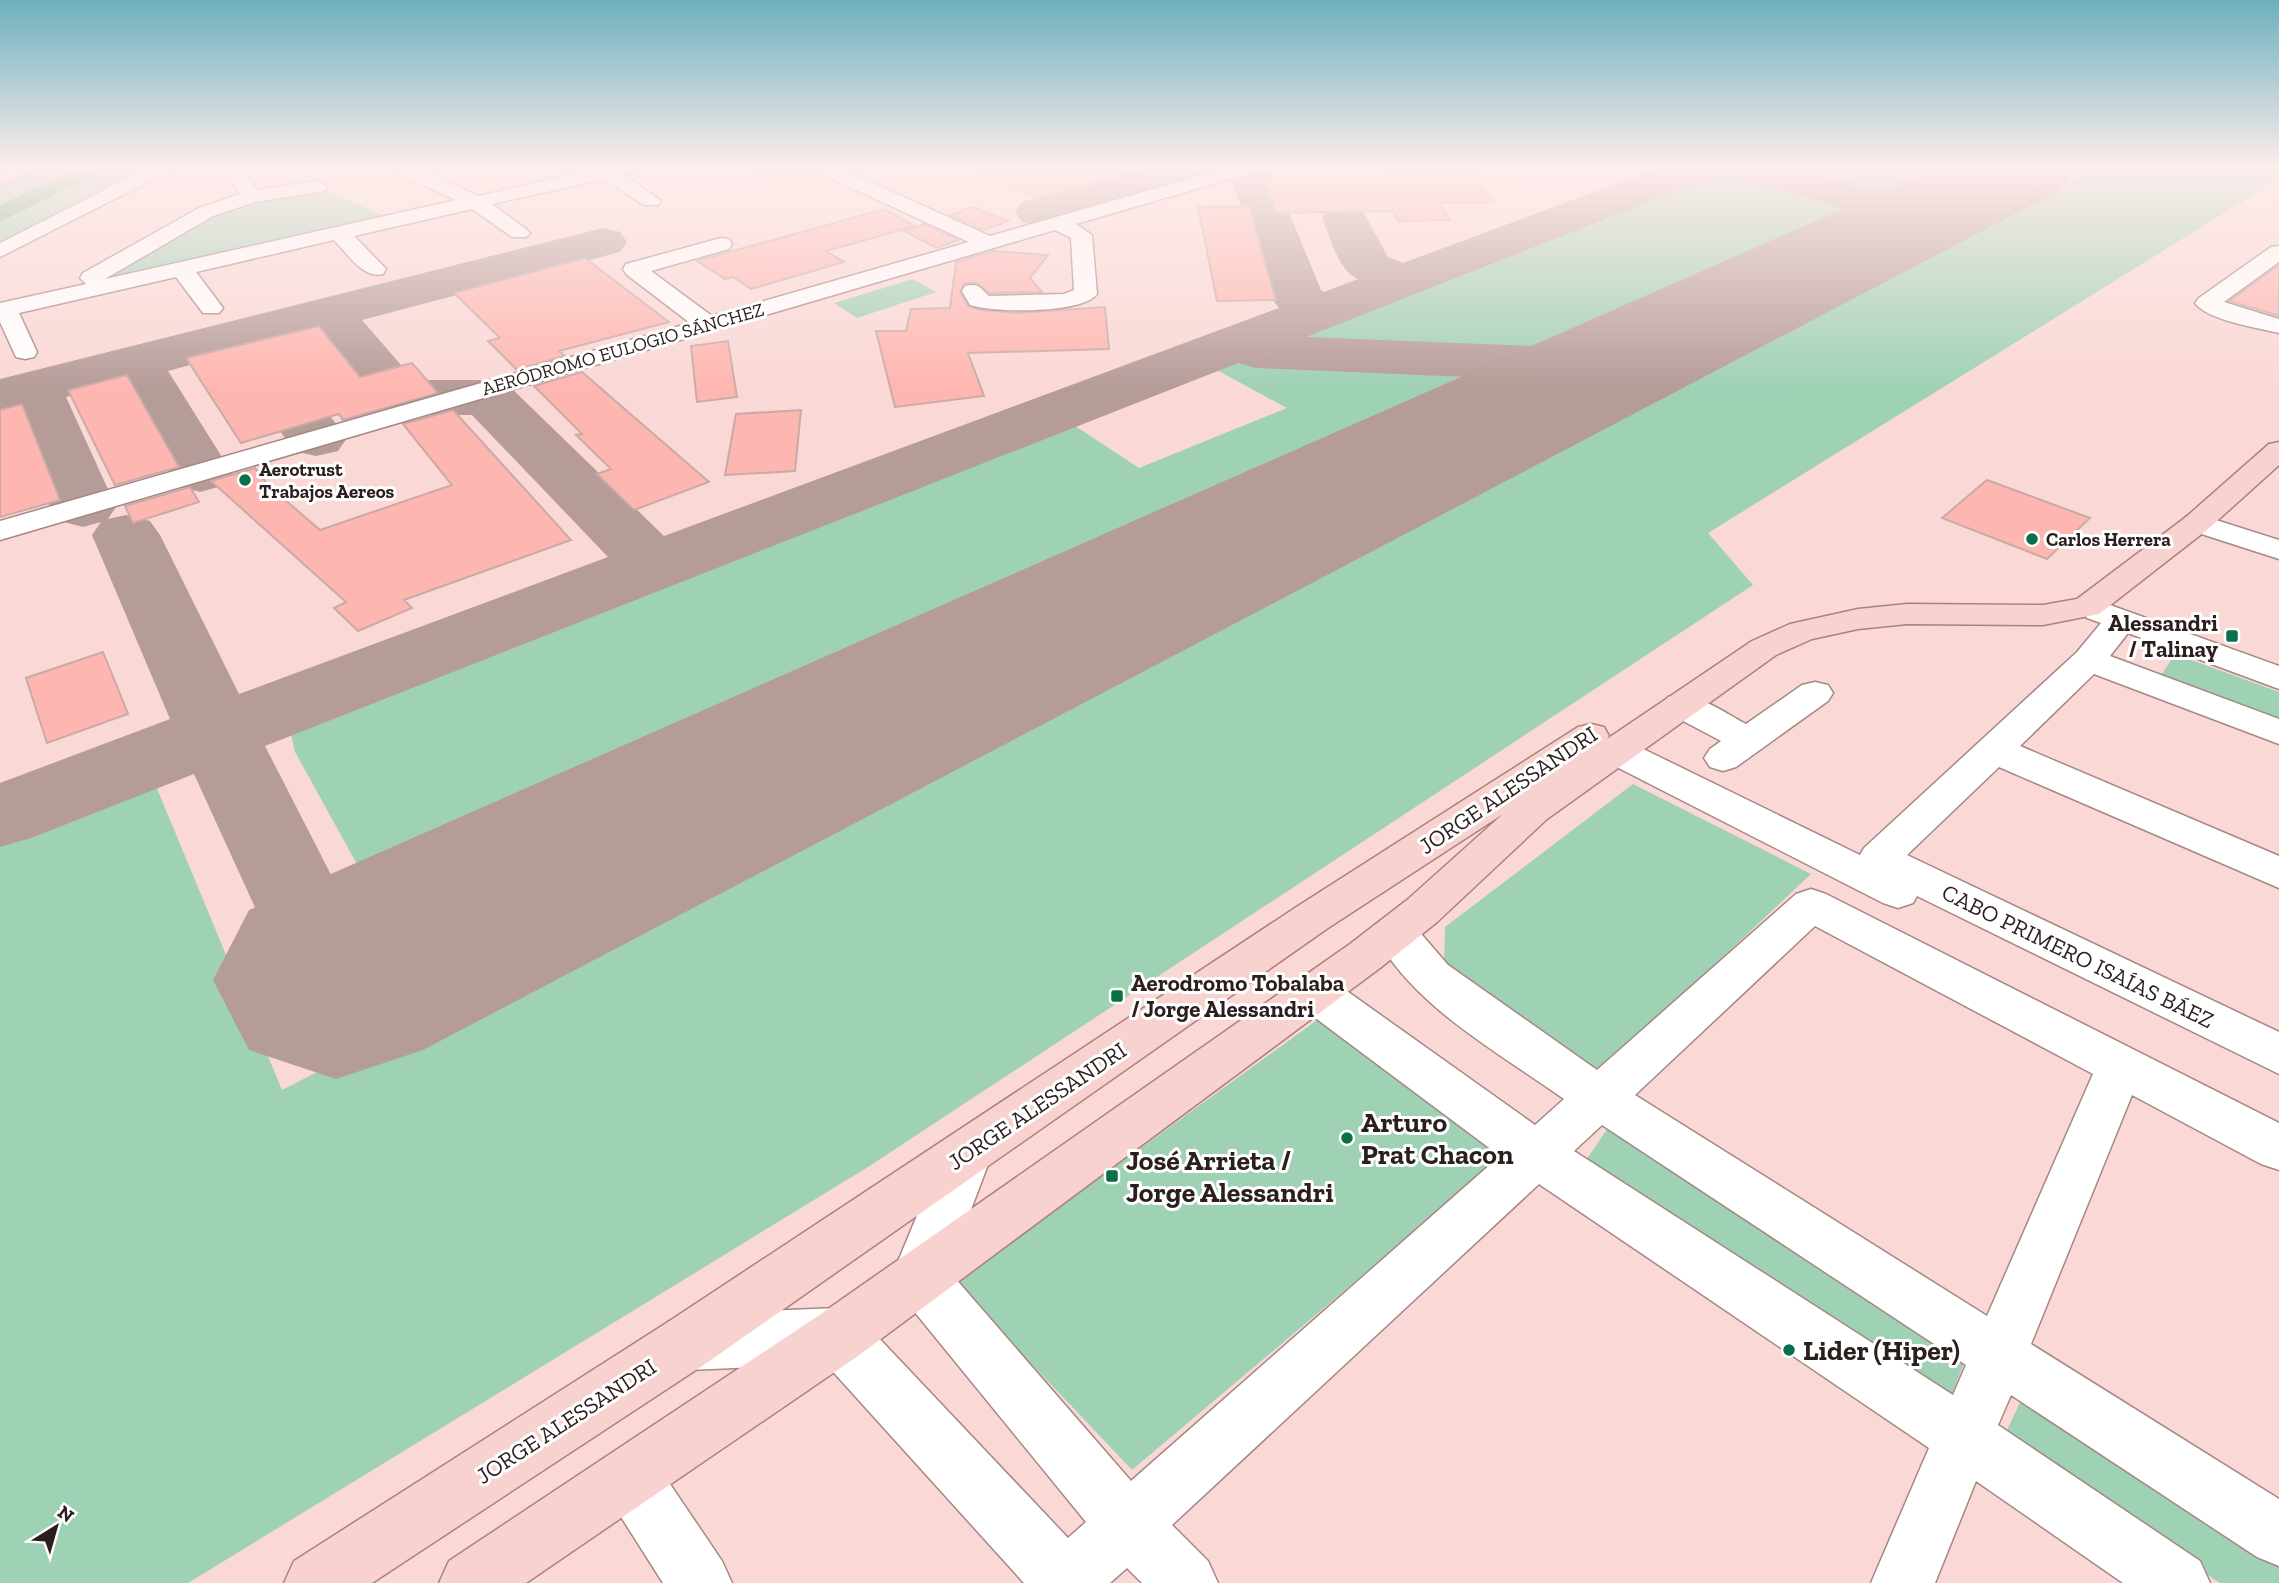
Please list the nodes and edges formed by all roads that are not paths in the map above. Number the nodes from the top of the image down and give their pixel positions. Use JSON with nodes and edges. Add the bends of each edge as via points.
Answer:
{"nodes":[{"id":1,"x":18,"y":242,"type":"edge"},
{"id":2,"x":154,"y":242,"type":"edge"},
{"id":3,"x":300,"y":242,"type":"edge"},
{"id":4,"x":348,"y":242,"type":"edge"},
{"id":5,"x":968,"y":242,"type":"edge"},
{"id":6,"x":1012,"y":242,"type":"edge"},
{"id":7,"x":1082,"y":242,"type":"edge"},
{"id":8,"x":721,"y":244,"type":"dead end"},
{"id":9,"x":0,"y":251,"type":"edge"},
{"id":10,"x":988,"y":252,"type":"junction"},
{"id":11,"x":2279,"y":253,"type":"edge"},
{"id":12,"x":182,"y":269,"type":"junction"},
{"id":13,"x":375,"y":269,"type":"dead end"},
{"id":14,"x":973,"y":291,"type":"dead end"},
{"id":15,"x":58,"y":297,"type":"junction"},
{"id":16,"x":211,"y":308,"type":"dead end"},
{"id":17,"x":3,"y":310,"type":"edge"},
{"id":18,"x":708,"y":324,"type":"junction"},
{"id":19,"x":2279,"y":326,"type":"edge"},
{"id":20,"x":25,"y":352,"type":"dead end"},
{"id":21,"x":2279,"y":450,"type":"edge"},
{"id":22,"x":2197,"y":523,"type":"junction"},
{"id":23,"x":0,"y":531,"type":"edge"},
{"id":24,"x":2279,"y":550,"type":"edge"},
{"id":25,"x":2087,"y":607,"type":"junction"},
{"id":26,"x":2121,"y":621,"type":"junction"},
{"id":27,"x":2089,"y":660,"type":"junction"},
{"id":28,"x":2279,"y":678,"type":"edge"},
{"id":29,"x":1815,"y":693,"type":"dead end"},
{"id":30,"x":1681,"y":705,"type":"junction"},
{"id":31,"x":2279,"y":733,"type":"edge"},
{"id":32,"x":1994,"y":750,"type":"junction"},
{"id":33,"x":1616,"y":751,"type":"junction"},
{"id":34,"x":2279,"y":873,"type":"edge"},
{"id":35,"x":1395,"y":933,"type":"junction"},
{"id":36,"x":1314,"y":992,"type":"junction"},
{"id":37,"x":2279,"y":1054,"type":"edge"},
{"id":38,"x":2120,"y":1065,"type":"junction"},
{"id":39,"x":2279,"y":1082,"type":"edge"},
{"id":40,"x":1598,"y":1097,"type":"junction"},
{"id":41,"x":2279,"y":1147,"type":"edge"},
{"id":42,"x":967,"y":1154,"type":"junction"},
{"id":43,"x":1536,"y":1154,"type":"junction"},
{"id":44,"x":919,"y":1276,"type":"junction"},
{"id":45,"x":838,"y":1336,"type":"junction"},
{"id":46,"x":688,"y":1342,"type":"junction"},
{"id":47,"x":1999,"y":1355,"type":"junction"},
{"id":48,"x":1964,"y":1437,"type":"junction"},
{"id":49,"x":630,"y":1477,"type":"junction"},
{"id":50,"x":1128,"y":1525,"type":"junction"},
{"id":51,"x":2279,"y":1535,"type":"edge"},
{"id":52,"x":1066,"y":1582,"type":"edge"},
{"id":53,"x":316,"y":1583,"type":"edge"},
{"id":54,"x":471,"y":1583,"type":"edge"},
{"id":55,"x":700,"y":1583,"type":"edge"},
{"id":56,"x":1186,"y":1583,"type":"edge"},
{"id":57,"x":1903,"y":1583,"type":"edge"},
{"id":58,"x":2178,"y":1583,"type":"edge"}],
"edges":[{"from":1,"to":9,"type":"street"},
{"from":2,"to":15,"type":"street"},
{"from":3,"to":12,"type":"street"},
{"from":4,"to":13,"type":"street"},
{"from":5,"to":10,"type":"street"},
{"from":6,"to":10,"type":"street","name":"AERÓDROMO EULOGIO SÁNCHEZ"},
{"from":7,"to":14,"type":"street","via":[[1086,294],[1067,301],[986,303]]},
{"from":8,"to":18,"type":"street","via":[[634,269]]},
{"from":10,"to":18,"type":"street","name":"AERÓDROMO EULOGIO SÁNCHEZ","via":[[933,259]]},
{"from":11,"to":19,"type":"street","via":[[2207,303]]},
{"from":12,"to":15,"type":"street"},
{"from":12,"to":16,"type":"street"},
{"from":15,"to":17,"type":"street"},
{"from":17,"to":20,"type":"street"},
{"from":18,"to":23,"type":"street","name":"AERÓDROMO EULOGIO SÁNCHEZ"},
{"from":21,"to":22,"type":"main road","name":"JORGE ALESSANDRI"},
{"from":22,"to":24,"type":"street"},
{"from":22,"to":25,"type":"main road","name":"JORGE ALESSANDRI"},
{"from":25,"to":26,"type":"street"},
{"from":25,"to":30,"type":"main road","name":"JORGE ALESSANDRI","via":[[2043,615],[1907,614],[1829,624],[1764,648]]},
{"from":25,"to":42,"type":"main road","name":"JORGE ALESSANDRI","via":[[2015,600],[1872,599],[1814,606],[1754,627],[1313,917]]},
{"from":26,"to":27,"type":"street"},
{"from":26,"to":28,"type":"street"},
{"from":27,"to":31,"type":"street"},
{"from":27,"to":32,"type":"street"},
{"from":29,"to":30,"type":"street","via":[[1735,749]]},
{"from":30,"to":33,"type":"main road","name":"JORGE ALESSANDRI"},
{"from":32,"to":34,"type":"street"},
{"from":32,"to":37,"type":"street","name":"CABO PRIMERO ISAÍAS BÁEZ","via":[[1878,859]]},
{"from":33,"to":35,"type":"main road","name":"JORGE ALESSANDRI","via":[[1533,809]]},
{"from":33,"to":39,"type":"street"},
{"from":35,"to":36,"type":"main road","name":"JORGE ALESSANDRI"},
{"from":35,"to":40,"type":"street","via":[[1433,978],[1459,1000]]},
{"from":36,"to":43,"type":"street"},
{"from":36,"to":44,"type":"main road","name":"JORGE ALESSANDRI"},
{"from":38,"to":40,"type":"street","via":[[1811,905]]},
{"from":38,"to":41,"type":"street"},
{"from":38,"to":47,"type":"street"},
{"from":40,"to":43,"type":"street"},
{"from":40,"to":47,"type":"street"},
{"from":42,"to":44,"type":"street"},
{"from":42,"to":46,"type":"main road","name":"JORGE ALESSANDRI"},
{"from":43,"to":48,"type":"street"},
{"from":43,"to":50,"type":"street"},
{"from":44,"to":45,"type":"main road","name":"JORGE ALESSANDRI"},
{"from":44,"to":50,"type":"street"},
{"from":45,"to":46,"type":"street"},
{"from":45,"to":49,"type":"main road","name":"JORGE ALESSANDRI"},
{"from":45,"to":52,"type":"street"},
{"from":46,"to":53,"type":"main road","name":"JORGE ALESSANDRI"},
{"from":47,"to":48,"type":"street"},
{"from":47,"to":51,"type":"street"},
{"from":48,"to":57,"type":"street"},
{"from":48,"to":58,"type":"street"},
{"from":49,"to":54,"type":"main road","name":"JORGE ALESSANDRI"},
{"from":49,"to":55,"type":"street"},
{"from":50,"to":52,"type":"street"},
{"from":50,"to":56,"type":"street"}]}
